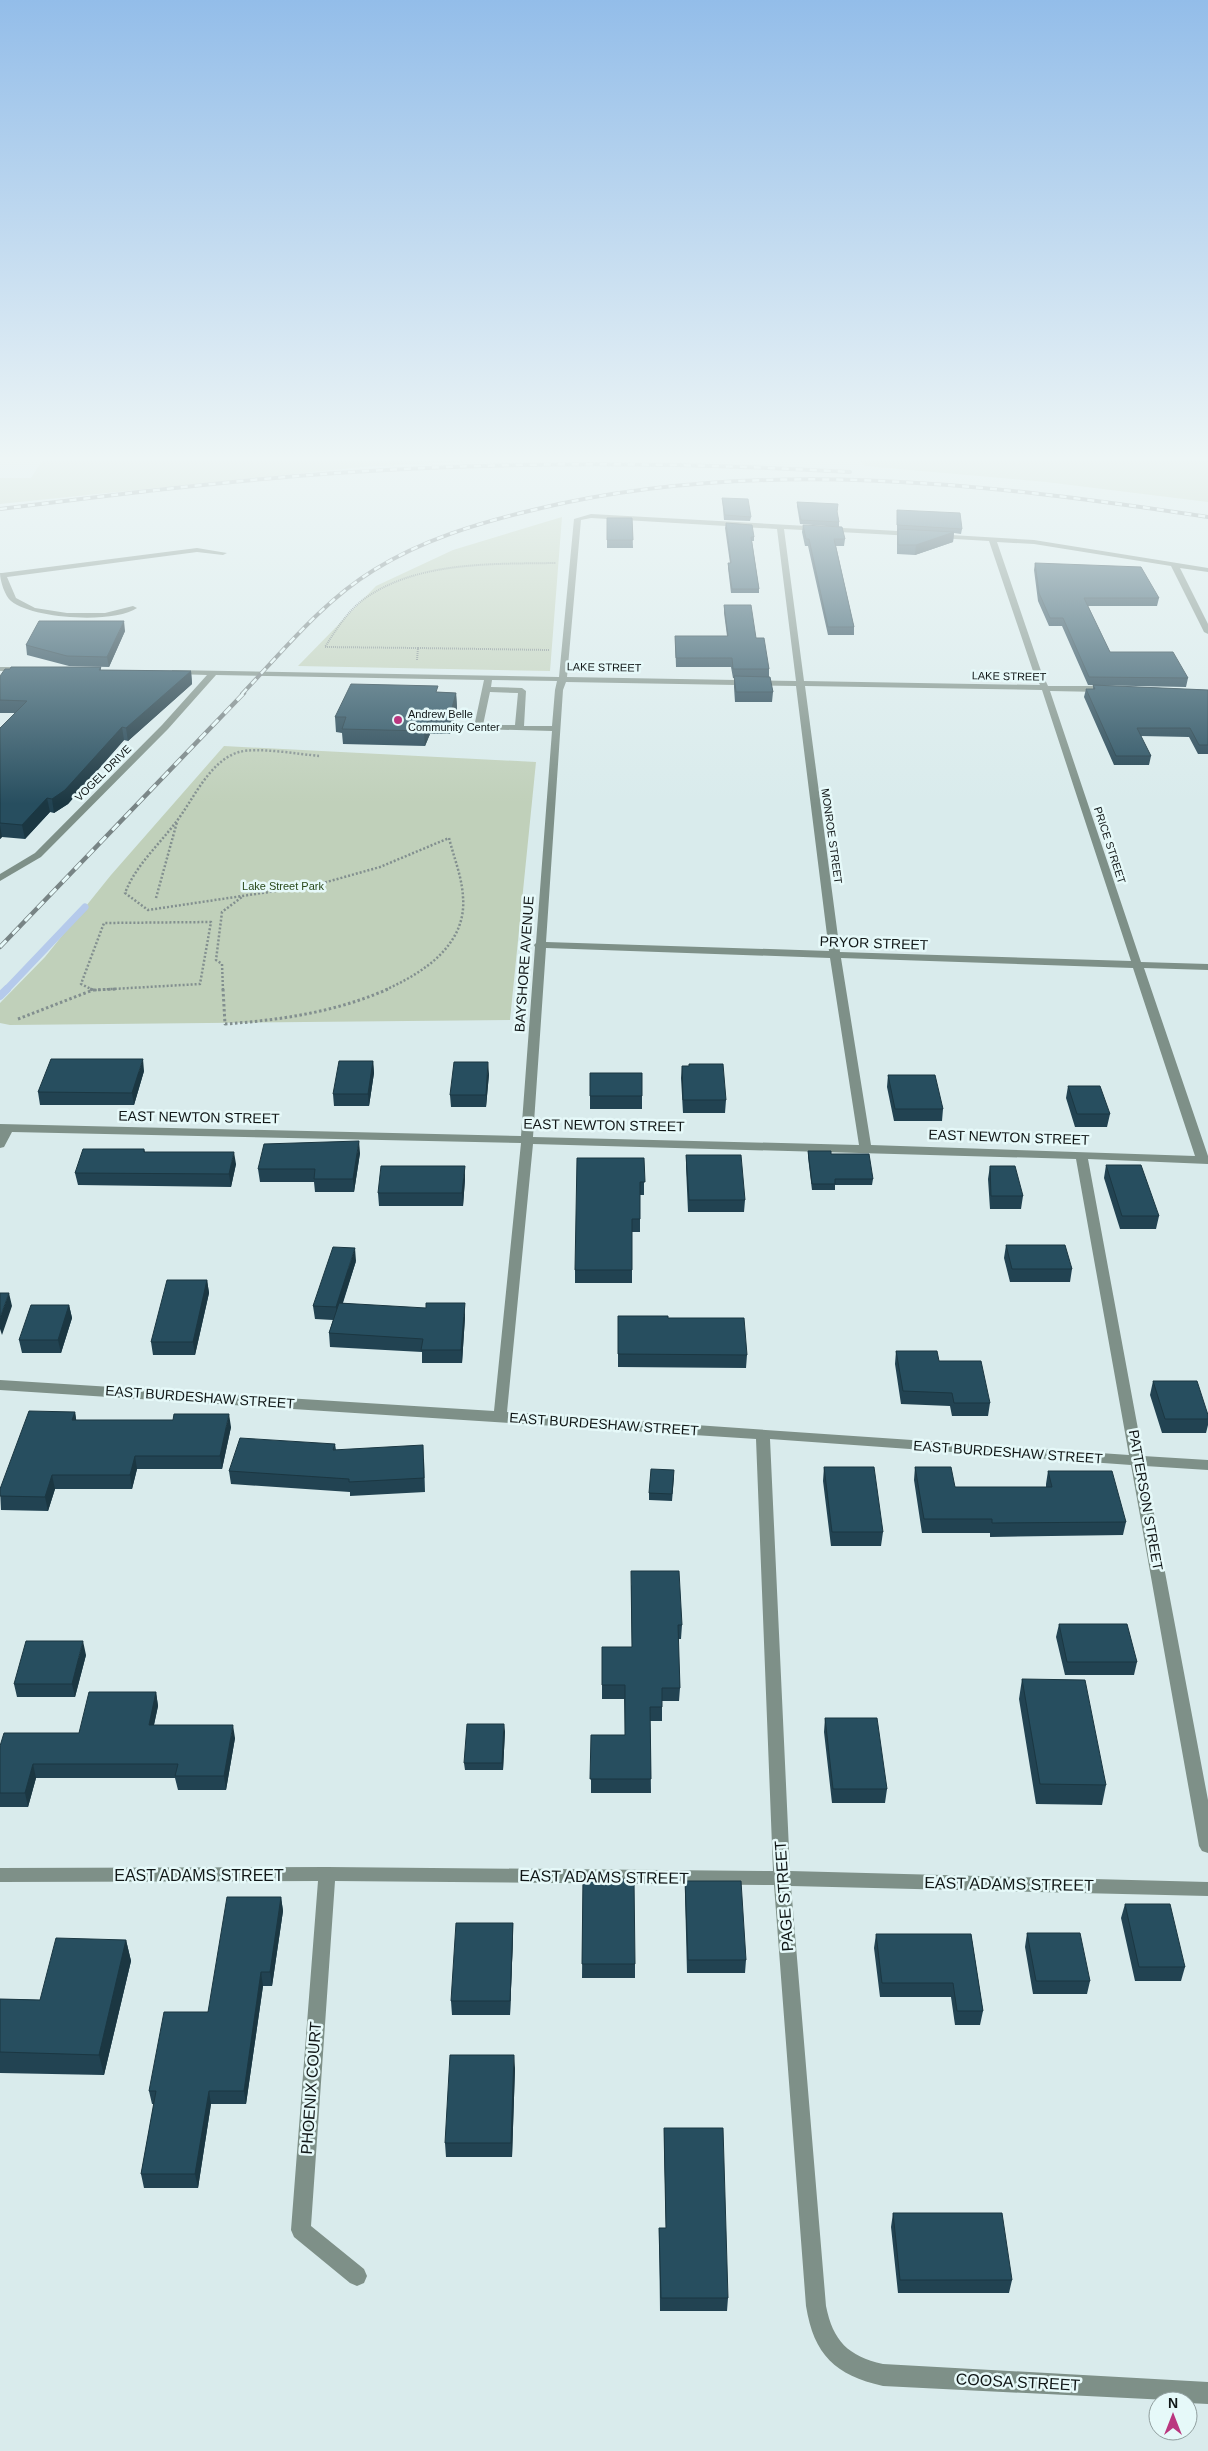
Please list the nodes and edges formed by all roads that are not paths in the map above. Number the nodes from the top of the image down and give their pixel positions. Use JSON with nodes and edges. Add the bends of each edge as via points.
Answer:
{"nodes":[{"id":1,"x":573,"y":575,"type":"edge"},
{"id":2,"x":786,"y":575,"type":"edge"},
{"id":3,"x":1004,"y":575,"type":"edge"},
{"id":4,"x":1180,"y":575,"type":"edge"},
{"id":5,"x":1,"y":576,"type":"edge"},
{"id":6,"x":133,"y":608,"type":"dead end"},
{"id":7,"x":1208,"y":632,"type":"edge"},
{"id":8,"x":0,"y":669,"type":"edge"},
{"id":9,"x":39,"y":670,"type":"edge"},
{"id":10,"x":164,"y":672,"type":"edge"},
{"id":11,"x":213,"y":673,"type":"junction"},
{"id":12,"x":489,"y":677,"type":"junction"},
{"id":13,"x":562,"y":678,"type":"junction"},
{"id":14,"x":798,"y":683,"type":"junction"},
{"id":15,"x":1045,"y":688,"type":"junction"},
{"id":16,"x":487,"y":689,"type":"junction"},
{"id":17,"x":1112,"y":690,"type":"edge"},
{"id":18,"x":519,"y":728,"type":"junction"},
{"id":19,"x":556,"y":729,"type":"junction"},
{"id":20,"x":0,"y":878,"type":"edge"},
{"id":21,"x":539,"y":945,"type":"junction"},
{"id":22,"x":835,"y":955,"type":"junction"},
{"id":23,"x":1136,"y":964,"type":"junction"},
{"id":24,"x":1208,"y":966,"type":"edge"},
{"id":25,"x":4,"y":1129,"type":"edge"},
{"id":26,"x":527,"y":1138,"type":"junction"},
{"id":27,"x":0,"y":1144,"type":"edge"},
{"id":28,"x":864,"y":1147,"type":"junction"},
{"id":29,"x":1081,"y":1155,"type":"junction"},
{"id":30,"x":1205,"y":1160,"type":"edge"},
{"id":31,"x":0,"y":1385,"type":"edge"},
{"id":32,"x":500,"y":1416,"type":"junction"},
{"id":33,"x":764,"y":1435,"type":"junction"},
{"id":34,"x":1139,"y":1460,"type":"junction"},
{"id":35,"x":1208,"y":1465,"type":"edge"},
{"id":36,"x":1208,"y":1846,"type":"edge"},
{"id":37,"x":327,"y":1874,"type":"junction"},
{"id":38,"x":0,"y":1875,"type":"edge"},
{"id":39,"x":782,"y":1878,"type":"junction"},
{"id":40,"x":1208,"y":1889,"type":"edge"},
{"id":41,"x":357,"y":2276,"type":"dead end"},
{"id":42,"x":834,"y":2352,"type":"joint"},
{"id":43,"x":1208,"y":2393,"type":"edge"}],
"edges":[{"from":1,"to":13,"type":"street","name":"BAYSHORE AVENUE"},
{"from":2,"to":14,"type":"street","name":"MONROE STREET"},
{"from":3,"to":15,"type":"street","name":"PRICE STREET"},
{"from":4,"to":7,"type":"street"},
{"from":5,"to":6,"type":"street","via":[[13,600],[33,610],[67,615],[105,615]]},
{"from":8,"to":9,"type":"street"},
{"from":10,"to":11,"type":"street","name":"LAKE STREET"},
{"from":11,"to":12,"type":"street","name":"LAKE STREET"},
{"from":11,"to":20,"type":"street","name":"VOGEL DRIVE","via":[[165,727],[38,854]]},
{"from":12,"to":13,"type":"street","name":"LAKE STREET"},
{"from":12,"to":16,"type":"street"},
{"from":13,"to":14,"type":"street","name":"LAKE STREET"},
{"from":13,"to":19,"type":"street","name":"BAYSHORE AVENUE","via":[[558,690]]},
{"from":14,"to":15,"type":"street","name":"LAKE STREET"},
{"from":14,"to":22,"type":"street","name":"MONROE STREET"},
{"from":15,"to":17,"type":"street","name":"LAKE STREET"},
{"from":15,"to":23,"type":"street","name":"PRICE STREET"},
{"from":16,"to":18,"type":"street","via":[[522,691]]},
{"from":16,"to":18,"type":"street","via":[[478,727]]},
{"from":18,"to":19,"type":"street"},
{"from":19,"to":21,"type":"street","name":"BAYSHORE AVENUE"},
{"from":21,"to":22,"type":"street","name":"PRYOR STREET"},
{"from":21,"to":26,"type":"street","name":"BAYSHORE AVENUE"},
{"from":22,"to":23,"type":"street","name":"PRYOR STREET"},
{"from":22,"to":28,"type":"street","name":"MONROE STREET"},
{"from":23,"to":24,"type":"street","name":"PRYOR STREET"},
{"from":23,"to":30,"type":"street","name":"PRICE STREET"},
{"from":25,"to":26,"type":"street","name":"EAST NEWTON STREET"},
{"from":25,"to":27,"type":"street"},
{"from":26,"to":28,"type":"street","name":"EAST NEWTON STREET"},
{"from":26,"to":32,"type":"street","name":"BAYSHORE AVENUE"},
{"from":28,"to":29,"type":"street","name":"EAST NEWTON STREET"},
{"from":29,"to":30,"type":"street","name":"EAST NEWTON STREET"},
{"from":29,"to":34,"type":"street","name":"PATTERSON STREET"},
{"from":31,"to":32,"type":"street","name":"EAST BURDESHAW STREET"},
{"from":32,"to":33,"type":"street","name":"EAST BURDESHAW STREET"},
{"from":33,"to":34,"type":"street","name":"EAST BURDESHAW STREET"},
{"from":33,"to":39,"type":"street","name":"PAGE STREET"},
{"from":34,"to":35,"type":"street","name":"EAST BURDESHAW STREET"},
{"from":34,"to":36,"type":"street","name":"PATTERSON STREET"},
{"from":37,"to":38,"type":"street","name":"EAST ADAMS STREET"},
{"from":37,"to":39,"type":"street","name":"EAST ADAMS STREET"},
{"from":37,"to":41,"type":"street","name":"PHOENIX COURT","via":[[301,2230]]},
{"from":39,"to":40,"type":"street","name":"EAST ADAMS STREET"},
{"from":39,"to":42,"type":"street","name":"PAGE STREET","via":[[816,2306],[818,2323]]},
{"from":42,"to":43,"type":"street","name":"COOSA STREET","via":[[865,2372],[883,2375]]}]}
